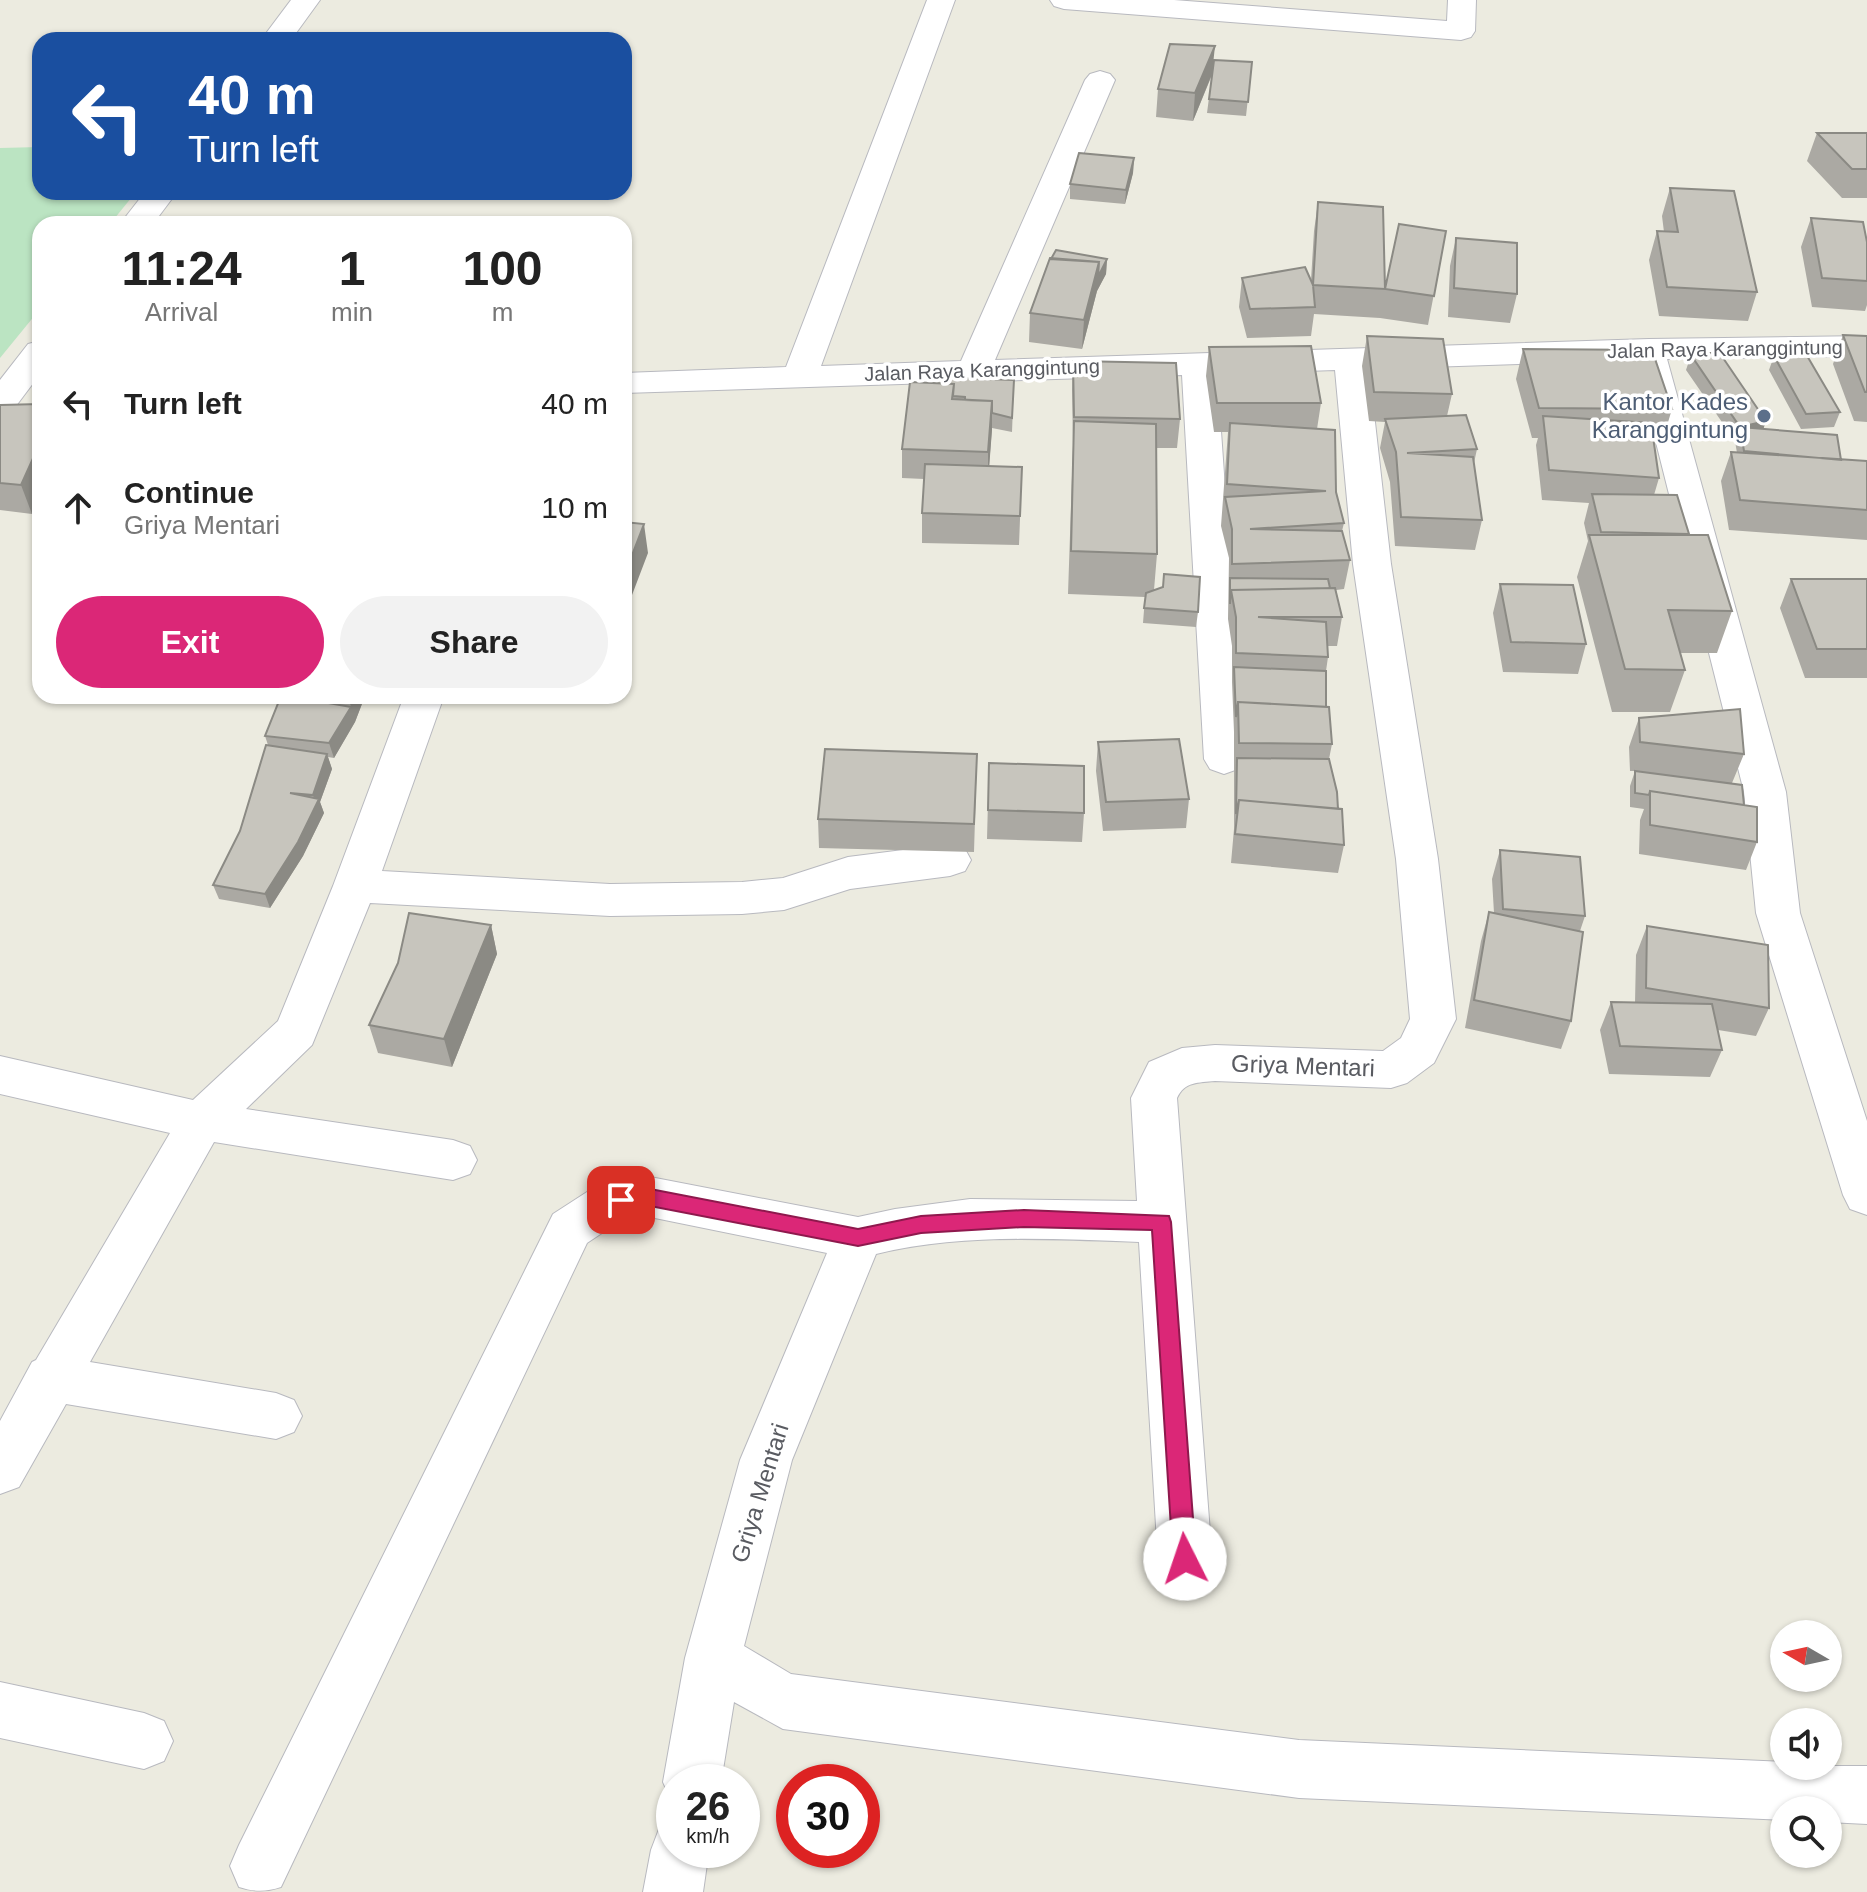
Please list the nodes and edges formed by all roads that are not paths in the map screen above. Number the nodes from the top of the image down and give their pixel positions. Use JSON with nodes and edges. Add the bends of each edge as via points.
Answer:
{"nodes":[{"id":1,"x":306,"y":0,"type":"edge"},
{"id":2,"x":941,"y":0,"type":"edge"},
{"id":3,"x":1064,"y":0,"type":"edge"},
{"id":4,"x":1462,"y":0,"type":"edge"},
{"id":5,"x":282,"y":32,"type":"edge"},
{"id":6,"x":1100,"y":80,"type":"dead end"},
{"id":7,"x":155,"y":200,"type":"edge"},
{"id":8,"x":142,"y":216,"type":"edge"},
{"id":9,"x":1867,"y":346,"type":"edge"},
{"id":10,"x":1649,"y":349,"type":"junction"},
{"id":11,"x":1351,"y":360,"type":"junction"},
{"id":12,"x":32,"y":361,"type":"edge"},
{"id":13,"x":1199,"y":363,"type":"junction"},
{"id":14,"x":974,"y":370,"type":"junction"},
{"id":15,"x":800,"y":377,"type":"junction"},
{"id":16,"x":632,"y":383,"type":"edge"},
{"id":17,"x":32,"y":401,"type":"edge"},
{"id":18,"x":0,"y":402,"type":"edge"},
{"id":19,"x":421,"y":704,"type":"edge"},
{"id":20,"x":1224,"y":759,"type":"dead end"},
{"id":21,"x":950,"y":860,"type":"dead end"},
{"id":22,"x":355,"y":886,"type":"junction"},
{"id":23,"x":0,"y":1075,"type":"edge"},
{"id":24,"x":202,"y":1121,"type":"junction"},
{"id":25,"x":453,"y":1160,"type":"dead end"},
{"id":26,"x":1867,"y":1195,"type":"edge"},
{"id":27,"x":1161,"y":1222,"type":"junction"},
{"id":28,"x":858,"y":1238,"type":"junction"},
{"id":29,"x":50,"y":1378,"type":"junction"},
{"id":30,"x":276,"y":1416,"type":"dead end"},
{"id":31,"x":0,"y":1470,"type":"edge"},
{"id":32,"x":1185,"y":1559,"type":"dead end"},
{"id":33,"x":713,"y":1658,"type":"junction"},
{"id":34,"x":0,"y":1710,"type":"edge"},
{"id":35,"x":144,"y":1741,"type":"dead end"},
{"id":36,"x":695,"y":1764,"type":"edge"},
{"id":37,"x":1867,"y":1795,"type":"edge"},
{"id":38,"x":260,"y":1866,"type":"dead end"},
{"id":39,"x":677,"y":1868,"type":"edge"},
{"id":40,"x":673,"y":1892,"type":"edge"}],
"edges":[{"from":1,"to":5,"type":"street"},
{"from":2,"to":15,"type":"street"},
{"from":3,"to":4,"type":"street","via":[[1461,31]]},
{"from":6,"to":14,"type":"street"},
{"from":7,"to":8,"type":"street"},
{"from":9,"to":10,"type":"street","name":"Jalan Raya Karanggintung"},
{"from":10,"to":11,"type":"street","name":"Jalan Raya Karanggintung"},
{"from":10,"to":26,"type":"street","via":[[1765,792],[1778,913]]},
{"from":11,"to":13,"type":"street","name":"Jalan Raya Karanggintung"},
{"from":11,"to":27,"type":"street","name":"Griya Mentari","via":[[1372,564],[1413,831],[1433,1019],[1418,1050],[1391,1070],[1215,1063],[1182,1066],[1165,1075],[1154,1098]]},
{"from":12,"to":18,"type":"street"},
{"from":13,"to":14,"type":"street","name":"Jalan Raya Karanggintung"},
{"from":13,"to":20,"type":"street"},
{"from":14,"to":15,"type":"street","name":"Jalan Raya Karanggintung"},
{"from":15,"to":16,"type":"street","name":"Jalan Raya Karanggintung"},
{"from":17,"to":18,"type":"street"},
{"from":19,"to":22,"type":"street"},
{"from":21,"to":22,"type":"street","via":[[848,873],[784,894],[742,898],[610,900]]},
{"from":22,"to":24,"type":"street","via":[[296,1032]]},
{"from":23,"to":24,"type":"street"},
{"from":24,"to":25,"type":"street"},
{"from":24,"to":29,"type":"street"},
{"from":27,"to":28,"type":"street","via":[[1024,1218],[921,1225]]},
{"from":27,"to":32,"type":"street","name":"Griya Mentari"},
{"from":28,"to":33,"type":"street","name":"Griya Mentari","via":[[766,1460]]},
{"from":28,"to":38,"type":"street","via":[[645,1196],[604,1206],[570,1229]]},
{"from":29,"to":30,"type":"street"},
{"from":29,"to":31,"type":"street"},
{"from":33,"to":36,"type":"street","name":"Griya Mentari"},
{"from":33,"to":37,"type":"street","via":[[783,1701],[1299,1769]]},
{"from":34,"to":35,"type":"street"},
{"from":39,"to":40,"type":"street"}]}
